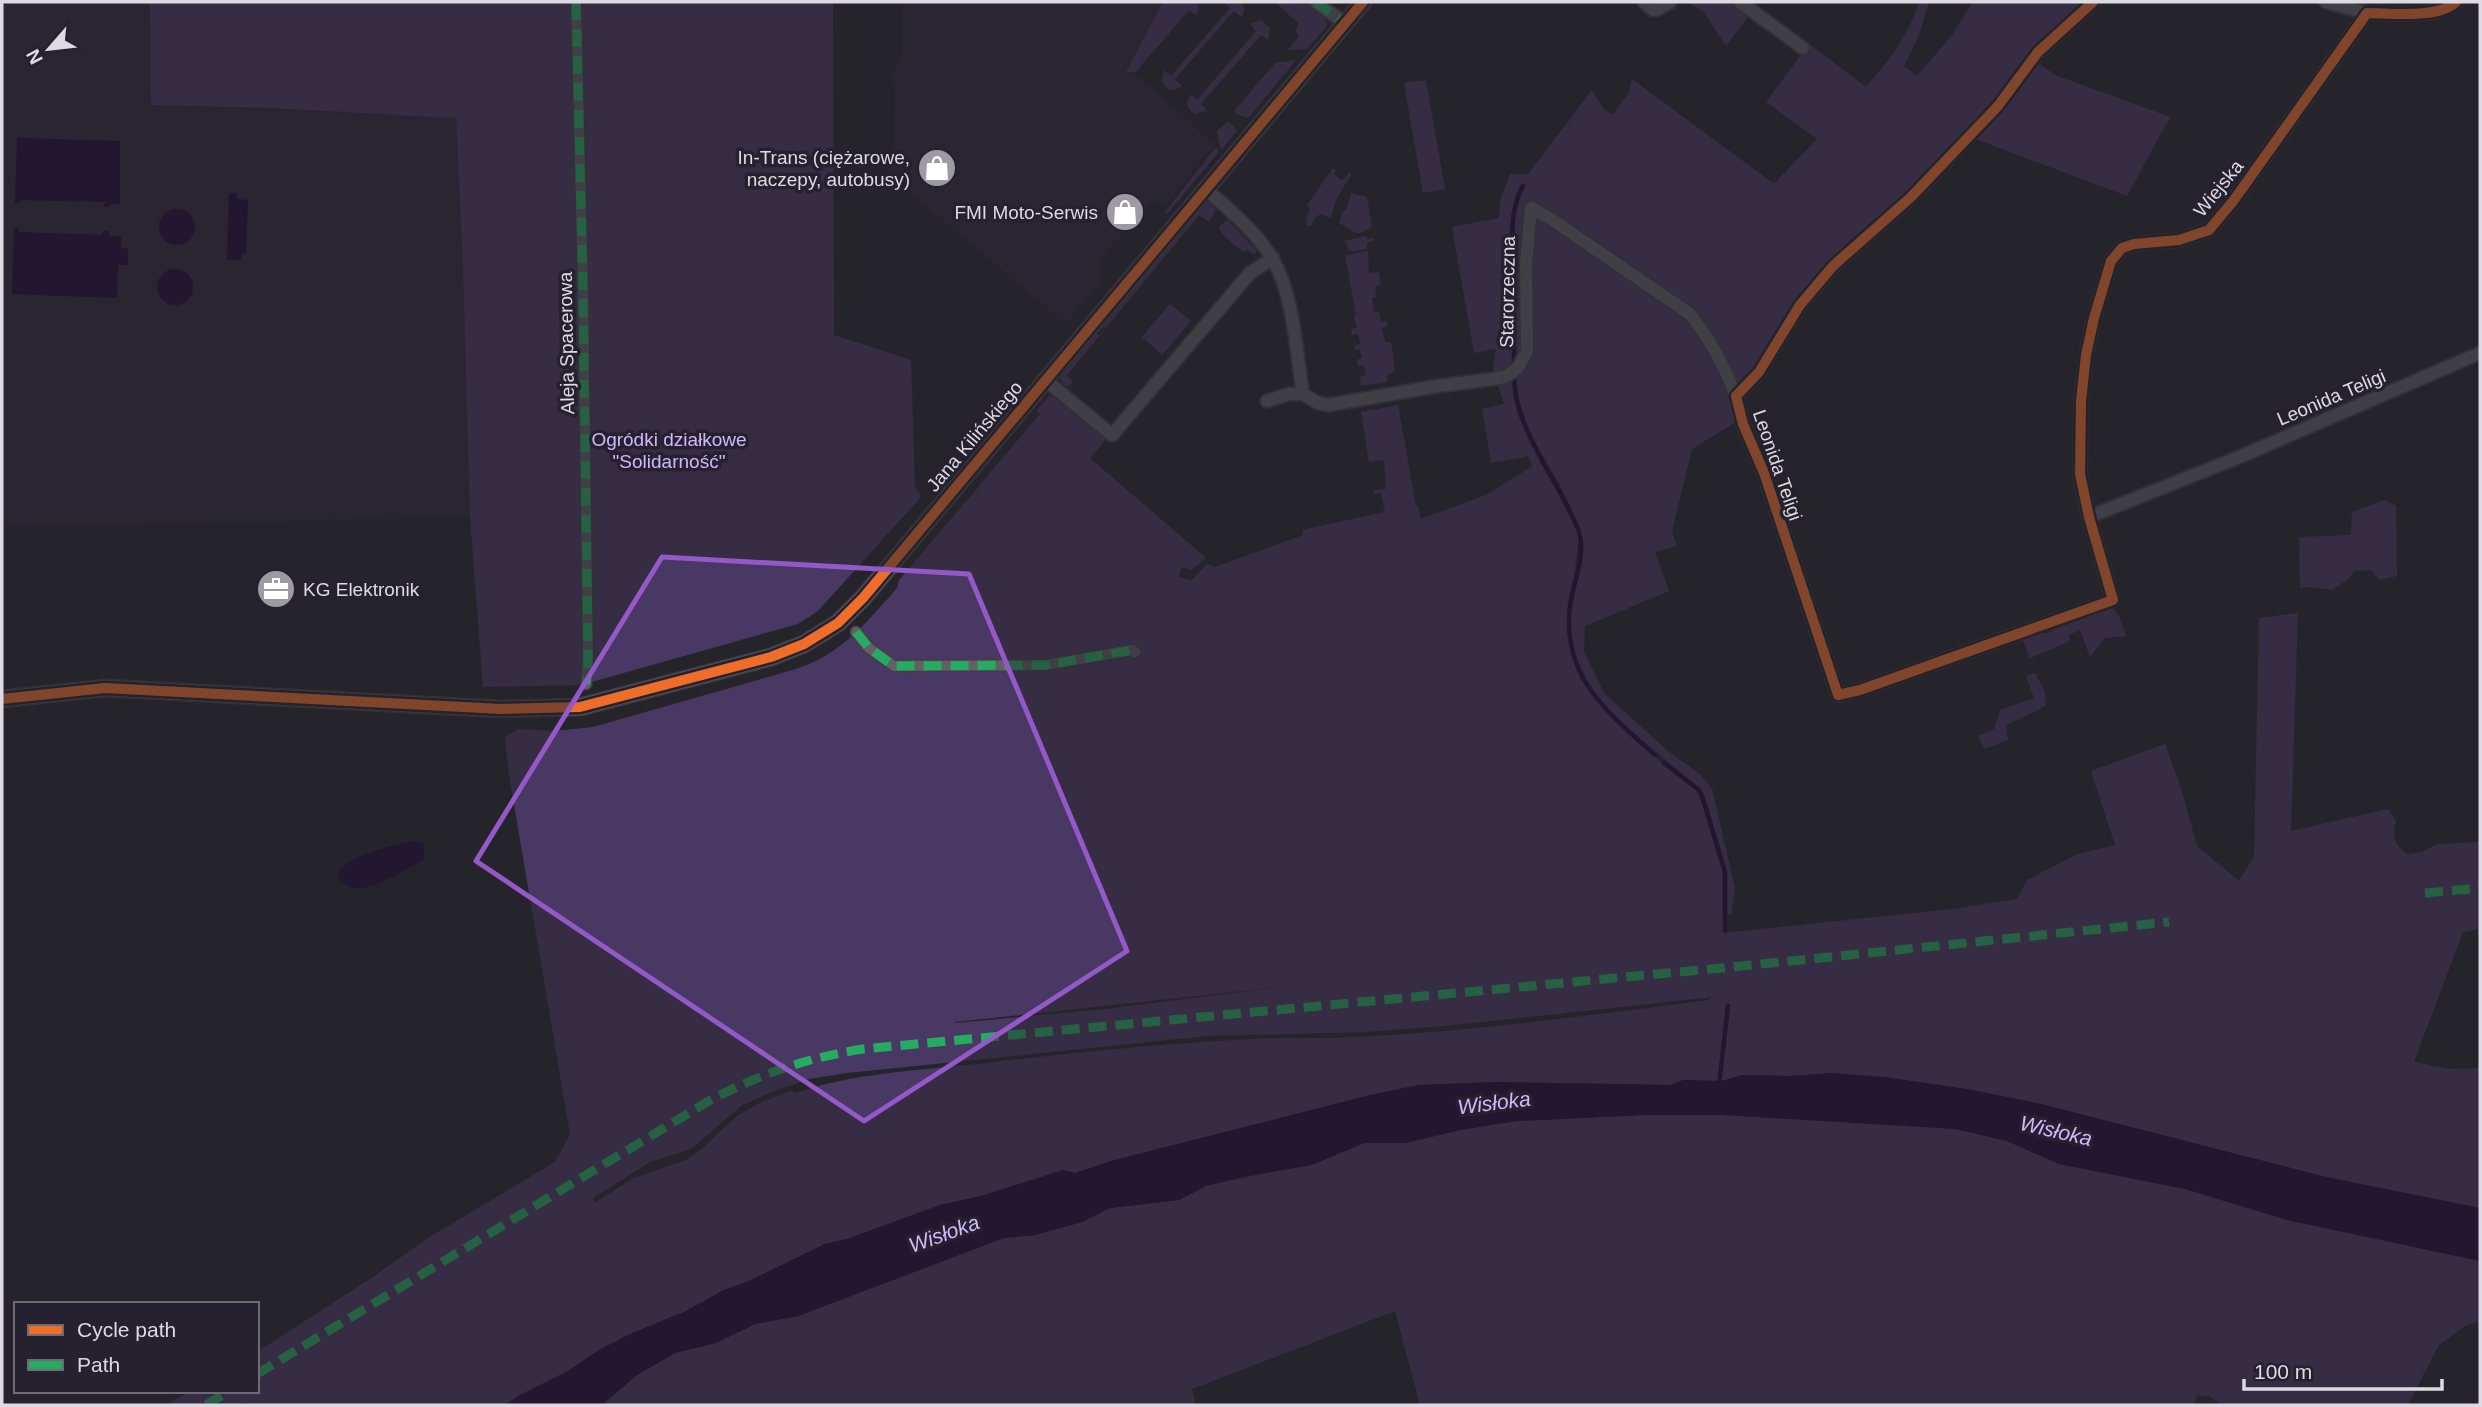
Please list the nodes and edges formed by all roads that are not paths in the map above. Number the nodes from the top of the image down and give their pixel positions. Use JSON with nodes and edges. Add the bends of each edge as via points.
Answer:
{"nodes":[{"id":1,"x":576,"y":2,"type":"edge"},
{"id":2,"x":1315,"y":2,"type":"edge"},
{"id":3,"x":1363,"y":2,"type":"edge"},
{"id":4,"x":1644,"y":2,"type":"edge"},
{"id":5,"x":1670,"y":2,"type":"edge"},
{"id":6,"x":1740,"y":2,"type":"edge"},
{"id":7,"x":2093,"y":2,"type":"edge"},
{"id":8,"x":2326,"y":2,"type":"edge"},
{"id":9,"x":2456,"y":2,"type":"edge"},
{"id":10,"x":2367,"y":13,"type":"junction"},
{"id":11,"x":1345,"y":23,"type":"junction"},
{"id":12,"x":1803,"y":48,"type":"dead end"},
{"id":13,"x":1205,"y":188,"type":"junction"},
{"id":14,"x":1273,"y":258,"type":"junction"},
{"id":15,"x":2480,"y":353,"type":"edge"},
{"id":16,"x":1044,"y":379,"type":"junction"},
{"id":17,"x":1303,"y":394,"type":"junction"},
{"id":18,"x":1736,"y":396,"type":"junction"},
{"id":19,"x":1267,"y":401,"type":"dead end"},
{"id":20,"x":2089,"y":517,"type":"junction"},
{"id":21,"x":856,"y":632,"type":"dead end"},
{"id":22,"x":1135,"y":652,"type":"dead end"},
{"id":23,"x":586,"y":684,"type":"dead end"},
{"id":24,"x":2,"y":699,"type":"edge"}],
"edges":[{"from":1,"to":23,"type":"street","name":"Aleja Spacerowa"},
{"from":2,"to":11,"type":"street"},
{"from":3,"to":11,"type":"street","name":"Jana Kilińskiego"},
{"from":4,"to":5,"type":"street","via":[[1653,10]]},
{"from":6,"to":12,"type":"street"},
{"from":7,"to":18,"type":"street","name":"Leonida Teligi","via":[[2038,52],[1998,106],[1911,197],[1833,266],[1800,305],[1759,372]]},
{"from":8,"to":10,"type":"street"},
{"from":9,"to":10,"type":"street","via":[[2418,14]]},
{"from":10,"to":20,"type":"street","name":"Wiejska","via":[[2209,230],[2179,240],[2134,244],[2122,248],[2111,261],[2092,330],[2081,401],[2080,474]]},
{"from":11,"to":13,"type":"street","name":"Jana Kilińskiego"},
{"from":13,"to":14,"type":"street"},
{"from":13,"to":16,"type":"street","name":"Jana Kilińskiego"},
{"from":14,"to":16,"type":"street","name":"Jana Kilińskiego","via":[[1251,273],[1112,435]]},
{"from":14,"to":17,"type":"street","via":[[1286,291]]},
{"from":15,"to":20,"type":"street","name":"Leonida Teligi"},
{"from":16,"to":24,"type":"street","name":"Jana Kilińskiego","via":[[844,618],[822,634],[771,657],[580,707],[501,709],[105,688]]},
{"from":17,"to":18,"type":"street","name":"Starorzeczna","via":[[1328,405],[1496,379],[1518,368],[1527,352],[1531,208],[1690,314],[1721,359]]},
{"from":17,"to":19,"type":"street"},
{"from":18,"to":20,"type":"street","name":"Leonida Teligi","via":[[1838,695],[2113,600]]},
{"from":21,"to":22,"type":"street","via":[[894,666],[1045,665]]}]}
